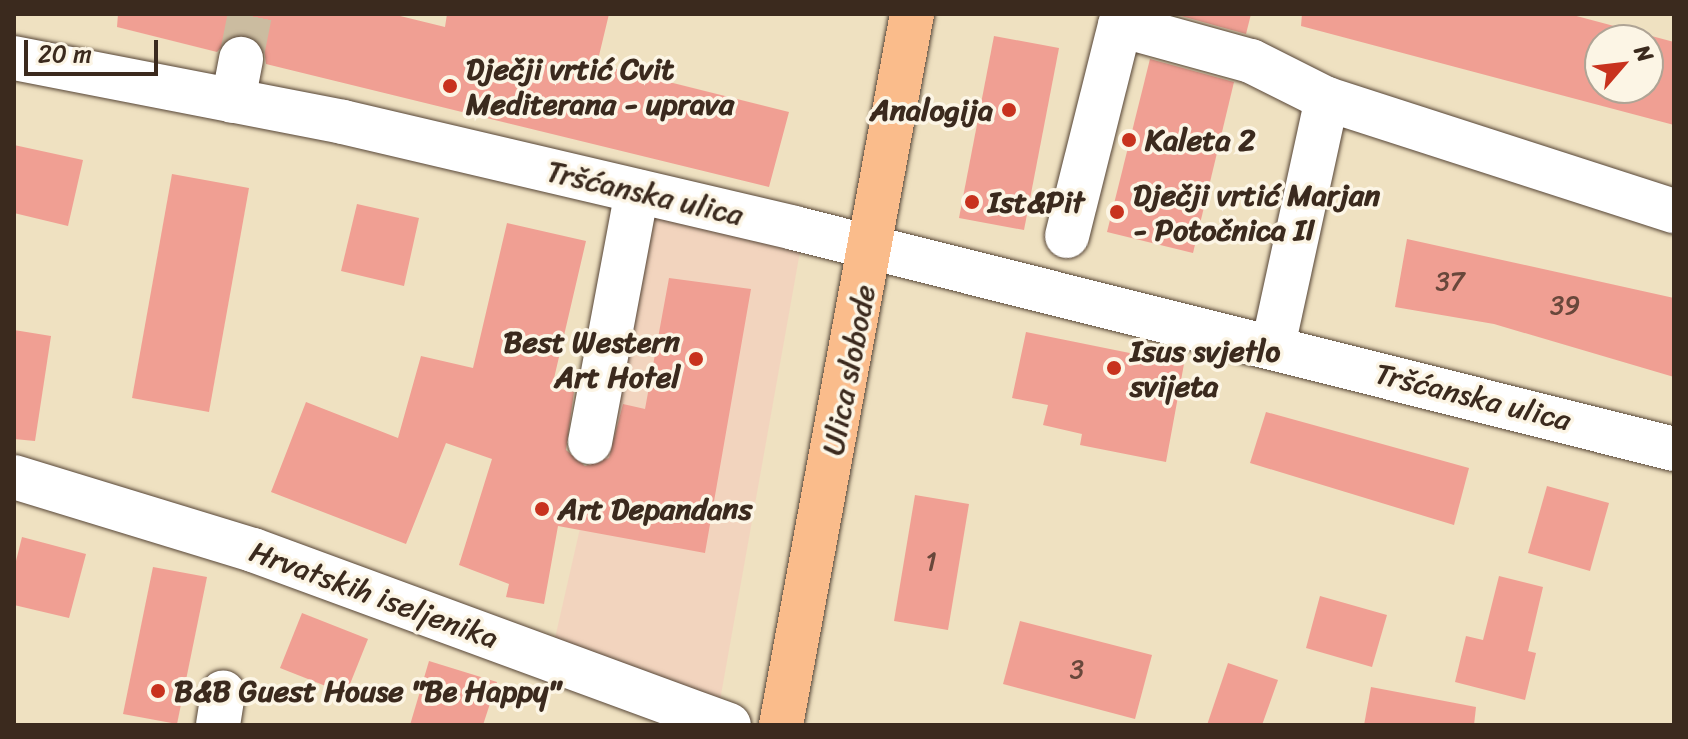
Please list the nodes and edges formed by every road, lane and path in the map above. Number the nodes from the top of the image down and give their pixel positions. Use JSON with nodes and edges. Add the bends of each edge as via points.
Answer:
{"nodes":[{"id":1,"x":912,"y":14,"type":"edge"},
{"id":2,"x":14,"y":58,"type":"edge"},
{"id":3,"x":1327,"y":99,"type":"junction"},
{"id":4,"x":637,"y":191,"type":"junction"},
{"id":5,"x":1674,"y":211,"type":"edge"},
{"id":6,"x":1067,"y":236,"type":"dead end"},
{"id":7,"x":872,"y":247,"type":"junction"},
{"id":8,"x":1273,"y":346,"type":"junction"},
{"id":9,"x":590,"y":442,"type":"dead end"},
{"id":10,"x":1674,"y":449,"type":"edge"},
{"id":11,"x":14,"y":477,"type":"edge"},
{"id":12,"x":729,"y":725,"type":"edge"},
{"id":13,"x":781,"y":725,"type":"edge"}],
"edges":[{"from":1,"to":7,"type":"main road","name":"Ulica slobode"},
{"from":2,"to":4,"type":"street","name":"Tršćanska ulica","via":[[237,80]]},
{"from":3,"to":5,"type":"street"},
{"from":3,"to":6,"type":"street","via":[[1251,61],[1120,25]]},
{"from":3,"to":8,"type":"street"},
{"from":4,"to":7,"type":"street","name":"Tršćanska ulica"},
{"from":4,"to":9,"type":"street"},
{"from":7,"to":8,"type":"street","name":"Tršćanska ulica"},
{"from":7,"to":13,"type":"main road","name":"Ulica slobode"},
{"from":8,"to":10,"type":"street","name":"Tršćanska ulica"},
{"from":11,"to":12,"type":"street","name":"Hrvatskih iseljenika","via":[[253,550]]}]}
